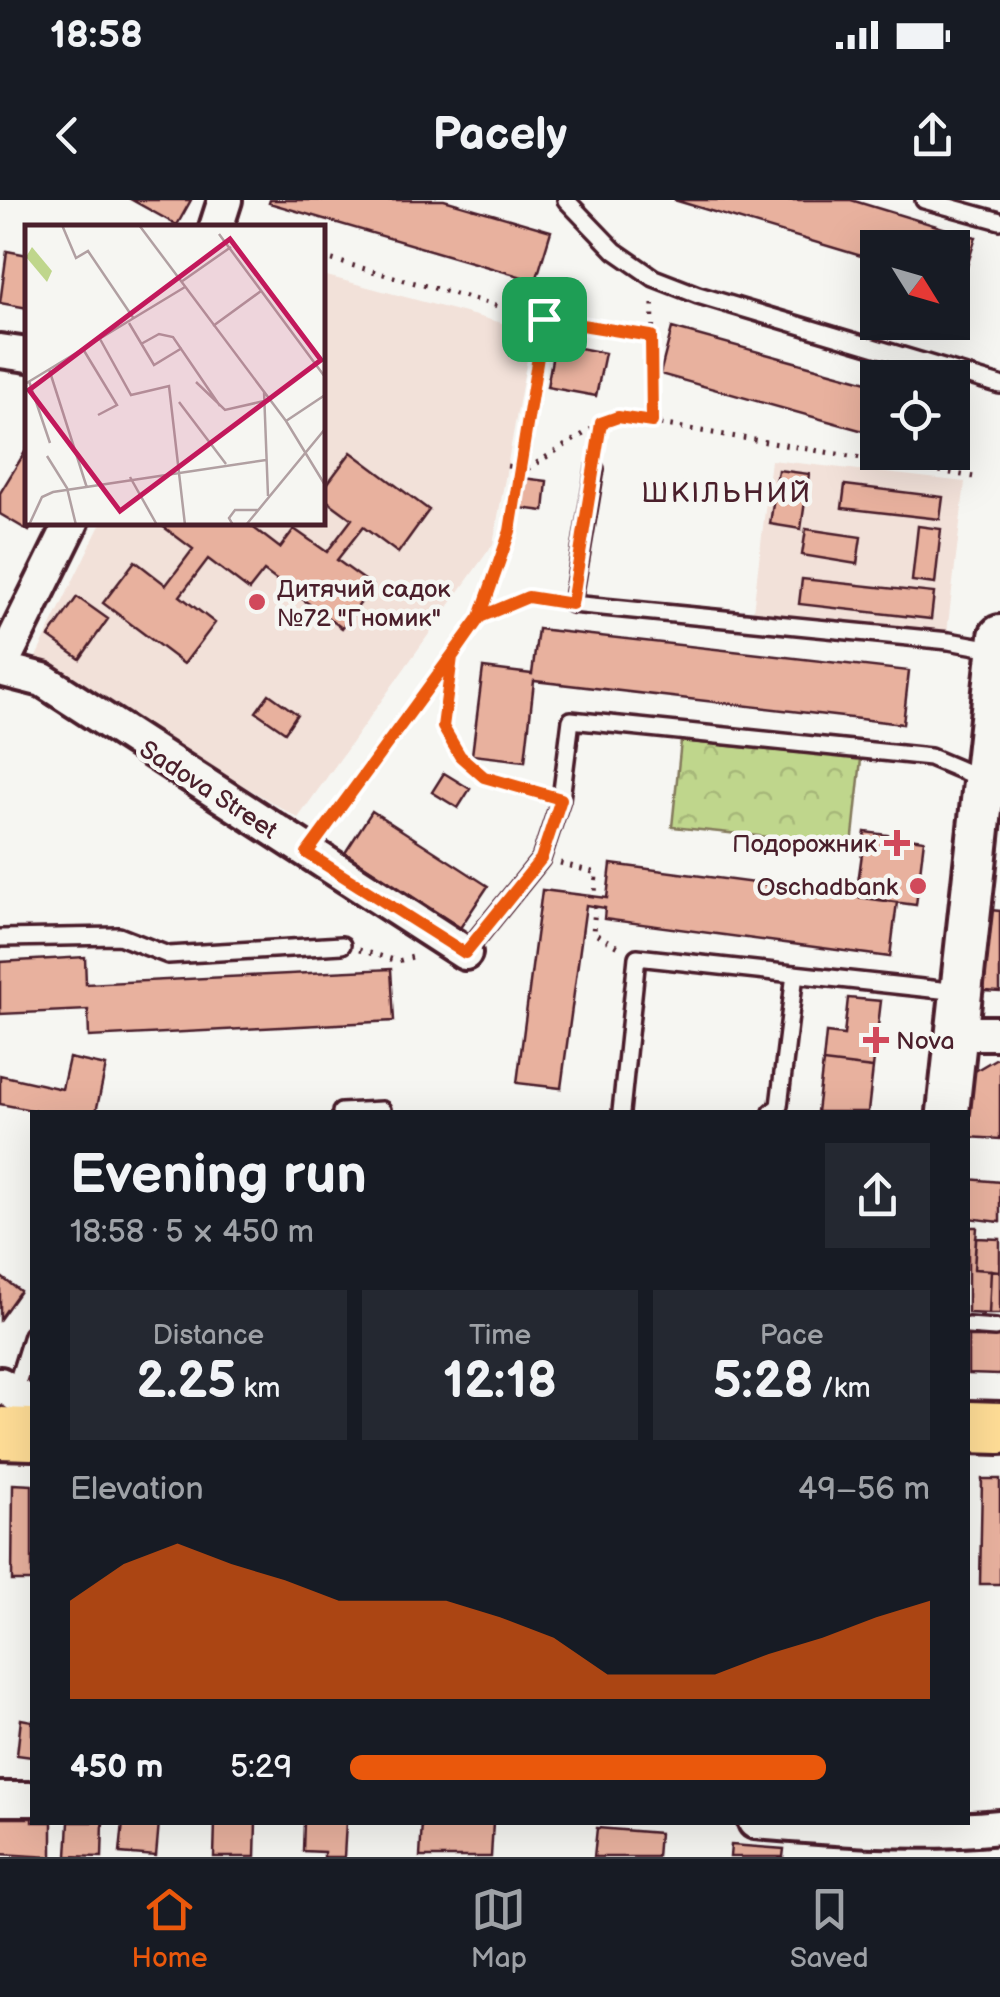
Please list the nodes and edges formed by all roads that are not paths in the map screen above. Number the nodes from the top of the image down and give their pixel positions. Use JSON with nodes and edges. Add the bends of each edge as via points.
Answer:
{"nodes":[{"id":1,"x":225,"y":200,"type":"edge"},
{"id":2,"x":566,"y":200,"type":"edge"},
{"id":3,"x":924,"y":200,"type":"edge"},
{"id":4,"x":1000,"y":221,"type":"edge"},
{"id":5,"x":217,"y":225,"type":"edge"},
{"id":6,"x":0,"y":351,"type":"edge"},
{"id":7,"x":25,"y":355,"type":"edge"},
{"id":8,"x":1000,"y":385,"type":"edge"},
{"id":9,"x":595,"y":469,"type":"road end"},
{"id":10,"x":71,"y":525,"type":"edge"},
{"id":11,"x":999,"y":643,"type":"edge"},
{"id":12,"x":0,"y":669,"type":"edge"},
{"id":13,"x":986,"y":780,"type":"junction"},
{"id":14,"x":0,"y":938,"type":"edge"},
{"id":15,"x":342,"y":945,"type":"road end"},
{"id":16,"x":458,"y":949,"type":"joint"},
{"id":17,"x":795,"y":974,"type":"junction"},
{"id":18,"x":959,"y":992,"type":"junction"},
{"id":19,"x":955,"y":1032,"type":"junction"},
{"id":20,"x":1000,"y":1033,"type":"edge"},
{"id":21,"x":620,"y":1110,"type":"edge"},
{"id":22,"x":774,"y":1110,"type":"edge"},
{"id":23,"x":948,"y":1110,"type":"edge"},
{"id":24,"x":970,"y":1326,"type":"edge"},
{"id":25,"x":995,"y":1328,"type":"dead end"},
{"id":26,"x":30,"y":1345,"type":"edge"},
{"id":27,"x":16,"y":1410,"type":"edge"},
{"id":28,"x":970,"y":1427,"type":"edge"},
{"id":29,"x":1000,"y":1428,"type":"edge"},
{"id":30,"x":0,"y":1799,"type":"edge"},
{"id":31,"x":30,"y":1799,"type":"edge"},
{"id":32,"x":790,"y":1825,"type":"edge"},
{"id":33,"x":950,"y":1827,"type":"edge"},
{"id":34,"x":1000,"y":1827,"type":"edge"}],
"edges":[{"from":1,"to":5,"type":"street"},
{"from":2,"to":8,"type":"lane","via":[[615,251],[654,278]]},
{"from":3,"to":4,"type":"lane"},
{"from":6,"to":7,"type":"street"},
{"from":9,"to":11,"type":"lane","via":[[572,604]]},
{"from":10,"to":12,"type":"street"},
{"from":11,"to":13,"type":"street"},
{"from":12,"to":16,"type":"street","name":"Sadova Street","via":[[43,680]]},
{"from":13,"to":16,"type":"lane","via":[[930,756],[571,720],[561,799],[541,859]]},
{"from":13,"to":18,"type":"street"},
{"from":14,"to":15,"type":"lane","via":[[119,936],[168,956]]},
{"from":17,"to":18,"type":"lane"},
{"from":17,"to":21,"type":"lane","via":[[637,957]]},
{"from":17,"to":22,"type":"lane"},
{"from":18,"to":19,"type":"street"},
{"from":19,"to":20,"type":"street"},
{"from":19,"to":23,"type":"street"},
{"from":24,"to":25,"type":"lane"},
{"from":26,"to":27,"type":"lane"},
{"from":28,"to":29,"type":"main road"},
{"from":30,"to":31,"type":"street"},
{"from":32,"to":33,"type":"street","via":[[868,1832]]},
{"from":33,"to":34,"type":"street"}]}
